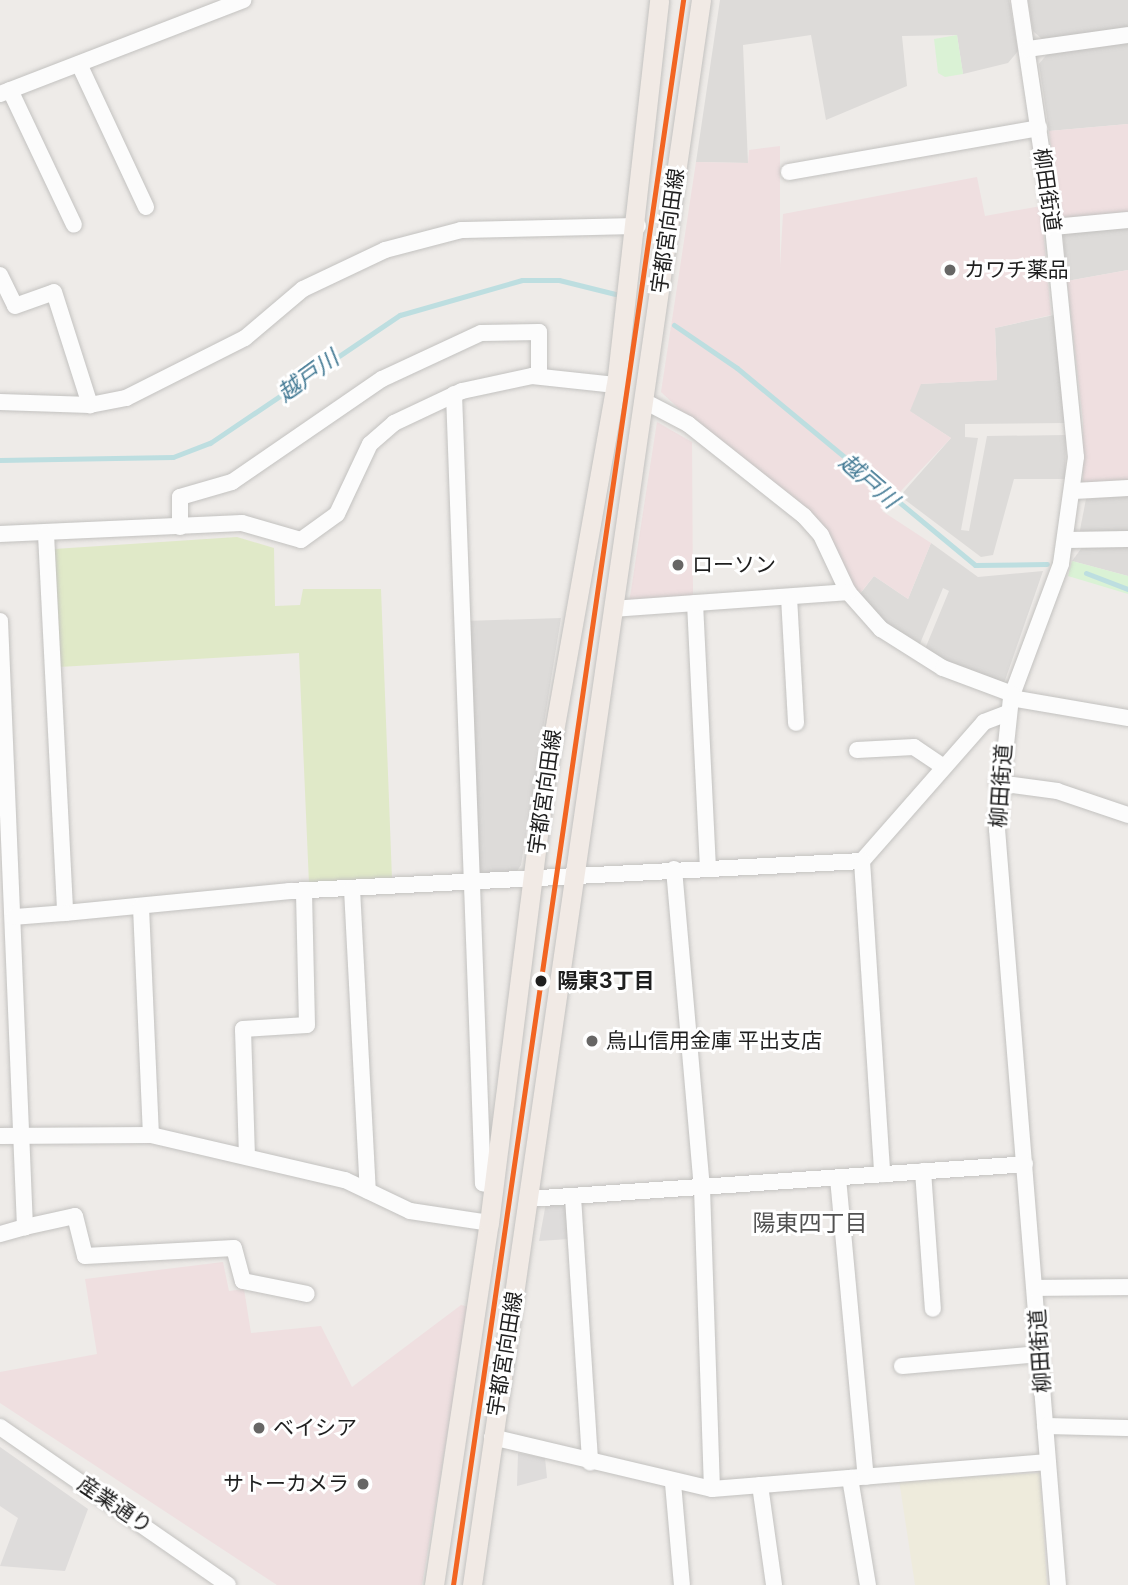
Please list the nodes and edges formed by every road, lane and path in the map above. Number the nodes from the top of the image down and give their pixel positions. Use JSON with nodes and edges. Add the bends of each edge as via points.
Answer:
{"nodes":[{"id":1,"x":244,"y":0,"type":"edge"},
{"id":2,"x":659,"y":0,"type":"edge"},
{"id":3,"x":701,"y":0,"type":"edge"},
{"id":4,"x":1020,"y":0,"type":"edge"},
{"id":5,"x":225,"y":3,"type":"edge"},
{"id":6,"x":1128,"y":35,"type":"edge"},
{"id":7,"x":1028,"y":49,"type":"junction"},
{"id":8,"x":79,"y":64,"type":"junction"},
{"id":9,"x":5,"y":92,"type":"edge"},
{"id":10,"x":1039,"y":128,"type":"junction"},
{"id":11,"x":789,"y":172,"type":"dead end"},
{"id":12,"x":146,"y":207,"type":"dead end"},
{"id":13,"x":1128,"y":220,"type":"edge"},
{"id":14,"x":74,"y":225,"type":"dead end"},
{"id":15,"x":638,"y":226,"type":"junction"},
{"id":16,"x":1053,"y":227,"type":"junction"},
{"id":17,"x":0,"y":275,"type":"edge"},
{"id":18,"x":540,"y":376,"type":"junction"},
{"id":19,"x":616,"y":385,"type":"junction"},
{"id":20,"x":454,"y":394,"type":"junction"},
{"id":21,"x":644,"y":401,"type":"junction"},
{"id":22,"x":0,"y":402,"type":"edge"},
{"id":23,"x":90,"y":405,"type":"junction"},
{"id":24,"x":1128,"y":488,"type":"edge"},
{"id":25,"x":1074,"y":491,"type":"junction"},
{"id":26,"x":180,"y":527,"type":"junction"},
{"id":27,"x":0,"y":534,"type":"edge"},
{"id":28,"x":46,"y":534,"type":"junction"},
{"id":29,"x":1128,"y":539,"type":"edge"},
{"id":30,"x":1067,"y":540,"type":"junction"},
{"id":31,"x":848,"y":592,"type":"junction"},
{"id":32,"x":789,"y":597,"type":"junction"},
{"id":33,"x":695,"y":603,"type":"junction"},
{"id":34,"x":613,"y":609,"type":"junction"},
{"id":35,"x":0,"y":621,"type":"edge"},
{"id":36,"x":1010,"y":702,"type":"junction"},
{"id":37,"x":1128,"y":718,"type":"edge"},
{"id":38,"x":796,"y":723,"type":"dead end"},
{"id":39,"x":857,"y":750,"type":"dead end"},
{"id":40,"x":944,"y":767,"type":"junction"},
{"id":41,"x":999,"y":783,"type":"junction"},
{"id":42,"x":1128,"y":815,"type":"edge"},
{"id":43,"x":862,"y":861,"type":"junction"},
{"id":44,"x":708,"y":867,"type":"junction"},
{"id":45,"x":674,"y":869,"type":"junction"},
{"id":46,"x":575,"y":876,"type":"junction"},
{"id":47,"x":533,"y":877,"type":"junction"},
{"id":48,"x":469,"y":883,"type":"junction"},
{"id":49,"x":352,"y":888,"type":"junction"},
{"id":50,"x":304,"y":891,"type":"junction"},
{"id":51,"x":141,"y":907,"type":"junction"},
{"id":52,"x":65,"y":913,"type":"junction"},
{"id":53,"x":15,"y":917,"type":"junction"},
{"id":54,"x":20,"y":1134,"type":"junction"},
{"id":55,"x":151,"y":1135,"type":"junction"},
{"id":56,"x":0,"y":1136,"type":"edge"},
{"id":57,"x":247,"y":1157,"type":"junction"},
{"id":58,"x":1025,"y":1164,"type":"junction"},
{"id":59,"x":923,"y":1171,"type":"junction"},
{"id":60,"x":882,"y":1174,"type":"junction"},
{"id":61,"x":838,"y":1178,"type":"junction"},
{"id":62,"x":494,"y":1184,"type":"junction"},
{"id":63,"x":702,"y":1188,"type":"junction"},
{"id":64,"x":368,"y":1191,"type":"junction"},
{"id":65,"x":573,"y":1197,"type":"junction"},
{"id":66,"x":528,"y":1199,"type":"junction"},
{"id":67,"x":489,"y":1223,"type":"junction"},
{"id":68,"x":25,"y":1227,"type":"junction"},
{"id":69,"x":0,"y":1234,"type":"edge"},
{"id":70,"x":1128,"y":1287,"type":"edge"},
{"id":71,"x":1035,"y":1288,"type":"junction"},
{"id":72,"x":307,"y":1294,"type":"dead end"},
{"id":73,"x":933,"y":1309,"type":"dead end"},
{"id":74,"x":1040,"y":1354,"type":"junction"},
{"id":75,"x":902,"y":1366,"type":"dead end"},
{"id":76,"x":1045,"y":1426,"type":"junction"},
{"id":77,"x":0,"y":1427,"type":"edge"},
{"id":78,"x":1128,"y":1427,"type":"edge"},
{"id":79,"x":492,"y":1437,"type":"junction"},
{"id":80,"x":590,"y":1462,"type":"junction"},
{"id":81,"x":1048,"y":1462,"type":"junction"},
{"id":82,"x":858,"y":1477,"type":"junction"},
{"id":83,"x":673,"y":1483,"type":"junction"},
{"id":84,"x":760,"y":1485,"type":"junction"},
{"id":85,"x":712,"y":1489,"type":"junction"},
{"id":86,"x":228,"y":1585,"type":"edge"},
{"id":87,"x":434,"y":1585,"type":"edge"},
{"id":88,"x":472,"y":1585,"type":"edge"},
{"id":89,"x":682,"y":1585,"type":"edge"},
{"id":90,"x":774,"y":1585,"type":"edge"},
{"id":91,"x":868,"y":1585,"type":"edge"},
{"id":92,"x":1058,"y":1585,"type":"edge"}],
"edges":[{"from":1,"to":5,"type":"street"},
{"from":2,"to":15,"type":"main road","name":"宇都宮向田線"},
{"from":3,"to":21,"type":"main road","name":"宇都宮向田線"},
{"from":4,"to":7,"type":"street","name":"柳田街道"},
{"from":5,"to":8,"type":"street"},
{"from":6,"to":7,"type":"street"},
{"from":7,"to":10,"type":"street","name":"柳田街道"},
{"from":8,"to":9,"type":"street"},
{"from":8,"to":12,"type":"street"},
{"from":9,"to":14,"type":"street"},
{"from":10,"to":11,"type":"street"},
{"from":10,"to":16,"type":"street","name":"柳田街道"},
{"from":13,"to":16,"type":"street"},
{"from":15,"to":19,"type":"main road","name":"宇都宮向田線"},
{"from":15,"to":23,"type":"street","via":[[473,229],[385,250],[303,289],[245,338],[126,398]]},
{"from":16,"to":25,"type":"street","name":"柳田街道","via":[[1074,418]]},
{"from":17,"to":23,"type":"street","via":[[15,306],[54,292]]},
{"from":18,"to":19,"type":"street"},
{"from":18,"to":20,"type":"street"},
{"from":18,"to":26,"type":"street","via":[[539,332],[481,333],[382,380],[232,482],[180,497]]},
{"from":19,"to":47,"type":"main road","name":"宇都宮向田線","via":[[557,704]]},
{"from":20,"to":26,"type":"street","via":[[394,423],[370,444],[337,514],[302,540],[242,523]]},
{"from":20,"to":48,"type":"street"},
{"from":21,"to":31,"type":"street","via":[[688,424],[804,516],[821,536]]},
{"from":21,"to":34,"type":"main road","name":"宇都宮向田線"},
{"from":22,"to":23,"type":"street"},
{"from":24,"to":25,"type":"street"},
{"from":25,"to":30,"type":"street","name":"柳田街道"},
{"from":26,"to":28,"type":"street"},
{"from":27,"to":28,"type":"street"},
{"from":28,"to":52,"type":"street"},
{"from":29,"to":30,"type":"street"},
{"from":30,"to":36,"type":"street","name":"柳田街道"},
{"from":31,"to":32,"type":"street"},
{"from":31,"to":36,"type":"street","via":[[880,629]]},
{"from":32,"to":33,"type":"street"},
{"from":32,"to":38,"type":"street"},
{"from":33,"to":34,"type":"street"},
{"from":33,"to":44,"type":"street"},
{"from":34,"to":46,"type":"main road","name":"宇都宮向田線"},
{"from":35,"to":53,"type":"street"},
{"from":36,"to":37,"type":"street"},
{"from":36,"to":40,"type":"street","via":[[984,722]]},
{"from":36,"to":41,"type":"street","name":"柳田街道"},
{"from":39,"to":40,"type":"street","via":[[914,747]]},
{"from":40,"to":43,"type":"street"},
{"from":41,"to":42,"type":"street","via":[[1056,792]]},
{"from":41,"to":58,"type":"street","name":"柳田街道","via":[[999,866]]},
{"from":43,"to":44,"type":"street"},
{"from":43,"to":60,"type":"street"},
{"from":44,"to":45,"type":"street"},
{"from":45,"to":46,"type":"street"},
{"from":45,"to":63,"type":"street"},
{"from":46,"to":47,"type":"street"},
{"from":46,"to":66,"type":"main road","name":"宇都宮向田線"},
{"from":47,"to":48,"type":"street"},
{"from":47,"to":62,"type":"main road","name":"宇都宮向田線"},
{"from":48,"to":49,"type":"street"},
{"from":48,"to":62,"type":"street","via":[[483,1183]]},
{"from":49,"to":50,"type":"street"},
{"from":49,"to":64,"type":"street"},
{"from":50,"to":51,"type":"street"},
{"from":50,"to":57,"type":"street","via":[[307,1025],[243,1029]]},
{"from":51,"to":52,"type":"street"},
{"from":51,"to":55,"type":"street"},
{"from":52,"to":53,"type":"street"},
{"from":53,"to":54,"type":"street"},
{"from":54,"to":55,"type":"street"},
{"from":54,"to":56,"type":"street"},
{"from":54,"to":68,"type":"street"},
{"from":55,"to":57,"type":"street"},
{"from":57,"to":64,"type":"street"},
{"from":58,"to":59,"type":"street"},
{"from":58,"to":71,"type":"street","name":"柳田街道"},
{"from":59,"to":60,"type":"street"},
{"from":59,"to":73,"type":"street"},
{"from":60,"to":61,"type":"street"},
{"from":61,"to":63,"type":"street"},
{"from":61,"to":82,"type":"street"},
{"from":62,"to":67,"type":"main road","name":"宇都宮向田線"},
{"from":63,"to":65,"type":"street"},
{"from":63,"to":85,"type":"street"},
{"from":64,"to":67,"type":"street","via":[[410,1212]]},
{"from":65,"to":66,"type":"street"},
{"from":65,"to":80,"type":"street"},
{"from":66,"to":79,"type":"main road","name":"宇都宮向田線"},
{"from":67,"to":87,"type":"main road","name":"宇都宮向田線"},
{"from":68,"to":69,"type":"street"},
{"from":68,"to":72,"type":"street","via":[[75,1216],[85,1256],[234,1248],[243,1281]]},
{"from":70,"to":71,"type":"street"},
{"from":71,"to":74,"type":"street","name":"柳田街道"},
{"from":74,"to":75,"type":"street"},
{"from":74,"to":76,"type":"street","name":"柳田街道"},
{"from":76,"to":78,"type":"street"},
{"from":76,"to":81,"type":"street","name":"柳田街道"},
{"from":77,"to":86,"type":"street","name":"産業通り"},
{"from":79,"to":80,"type":"street"},
{"from":79,"to":88,"type":"main road","name":"宇都宮向田線"},
{"from":80,"to":83,"type":"street"},
{"from":81,"to":82,"type":"street"},
{"from":81,"to":92,"type":"street","name":"柳田街道"},
{"from":82,"to":84,"type":"street"},
{"from":82,"to":91,"type":"street"},
{"from":83,"to":85,"type":"street"},
{"from":83,"to":89,"type":"street"},
{"from":84,"to":85,"type":"street"},
{"from":84,"to":90,"type":"street"}]}
